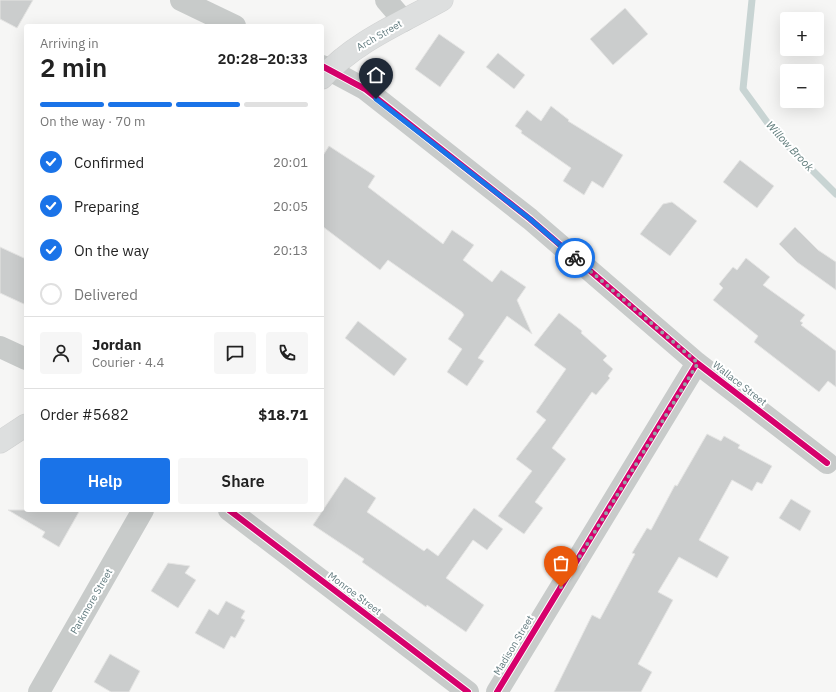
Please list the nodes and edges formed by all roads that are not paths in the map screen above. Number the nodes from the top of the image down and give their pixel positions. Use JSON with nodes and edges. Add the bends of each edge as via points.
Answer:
{"nodes":[{"id":1,"x":181,"y":0,"type":"edge"},
{"id":2,"x":386,"y":0,"type":"edge"},
{"id":3,"x":442,"y":0,"type":"edge"},
{"id":4,"x":404,"y":21,"type":"junction"},
{"id":5,"x":231,"y":24,"type":"edge"},
{"id":6,"x":325,"y":71,"type":"edge"},
{"id":7,"x":0,"y":347,"type":"edge"},
{"id":8,"x":24,"y":358,"type":"edge"},
{"id":9,"x":698,"y":363,"type":"junction"},
{"id":10,"x":24,"y":426,"type":"edge"},
{"id":11,"x":0,"y":442,"type":"edge"},
{"id":12,"x":827,"y":463,"type":"dead end"},
{"id":13,"x":141,"y":512,"type":"edge"},
{"id":14,"x":232,"y":512,"type":"edge"},
{"id":15,"x":39,"y":692,"type":"edge"},
{"id":16,"x":468,"y":692,"type":"edge"},
{"id":17,"x":496,"y":692,"type":"edge"}],
"edges":[{"from":1,"to":5,"type":"street"},
{"from":2,"to":4,"type":"street"},
{"from":3,"to":4,"type":"main road","name":"Arch Street"},
{"from":4,"to":6,"type":"main road","name":"Arch Street","via":[[356,48]]},
{"from":6,"to":9,"type":"street","name":"Wallace Street","via":[[365,89],[530,219]]},
{"from":7,"to":8,"type":"street"},
{"from":9,"to":12,"type":"street","name":"Wallace Street"},
{"from":9,"to":17,"type":"street","name":"Madison Street"},
{"from":10,"to":11,"type":"main road"},
{"from":13,"to":15,"type":"street","name":"Parkmore Street"},
{"from":14,"to":16,"type":"street","name":"Monroe Street"}]}
